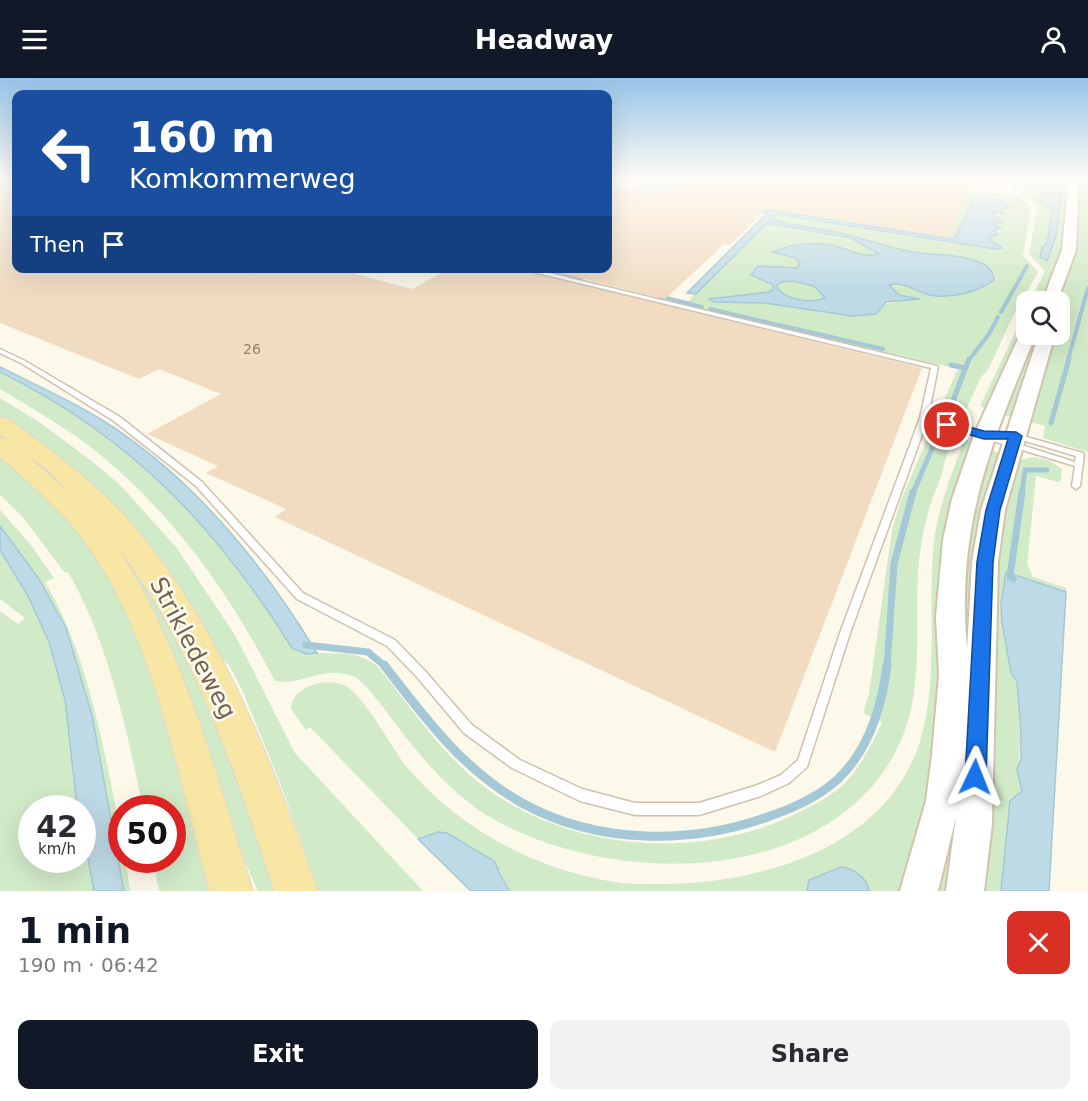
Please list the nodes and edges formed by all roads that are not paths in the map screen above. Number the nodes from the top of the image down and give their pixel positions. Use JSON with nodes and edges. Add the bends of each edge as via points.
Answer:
{"nodes":[{"id":1,"x":1071,"y":216,"type":"edge"},
{"id":2,"x":540,"y":273,"type":"edge"},
{"id":3,"x":1053,"y":291,"type":"edge"},
{"id":4,"x":1023,"y":345,"type":"edge"},
{"id":5,"x":1044,"y":345,"type":"edge"},
{"id":6,"x":0,"y":351,"type":"edge"},
{"id":7,"x":924,"y":418,"type":"junction"},
{"id":8,"x":0,"y":424,"type":"edge"},
{"id":9,"x":984,"y":435,"type":"junction"},
{"id":10,"x":1013,"y":441,"type":"junction"},
{"id":11,"x":0,"y":446,"type":"edge"},
{"id":12,"x":1076,"y":486,"type":"dead end"},
{"id":13,"x":231,"y":891,"type":"edge"},
{"id":14,"x":296,"y":891,"type":"edge"},
{"id":15,"x":919,"y":891,"type":"edge"},
{"id":16,"x":965,"y":891,"type":"edge"}],
"edges":[{"from":1,"to":3,"type":"main road","via":[[1069,250]]},
{"from":2,"to":7,"type":"lane","via":[[930,365],[935,368]]},
{"from":4,"to":9,"type":"main road"},
{"from":5,"to":10,"type":"main road"},
{"from":6,"to":7,"type":"lane","via":[[117,418],[200,484],[300,596],[391,643],[468,729],[506,757],[579,795],[635,809],[699,809],[757,792],[785,779],[803,763],[845,633]]},
{"from":7,"to":9,"type":"lane"},
{"from":8,"to":14,"type":"main road","name":"Strikledeweg","via":[[61,469],[105,510],[175,606],[214,680],[261,787]]},
{"from":9,"to":10,"type":"lane"},
{"from":9,"to":15,"type":"main road","via":[[955,540],[949,755],[943,801]]},
{"from":10,"to":12,"type":"lane","via":[[1078,465]]},
{"from":10,"to":16,"type":"main road","via":[[993,510],[985,562],[974,824]]},
{"from":11,"to":13,"type":"main road","name":"Strikledeweg","via":[[82,520],[104,548],[143,618],[166,673]]}]}
